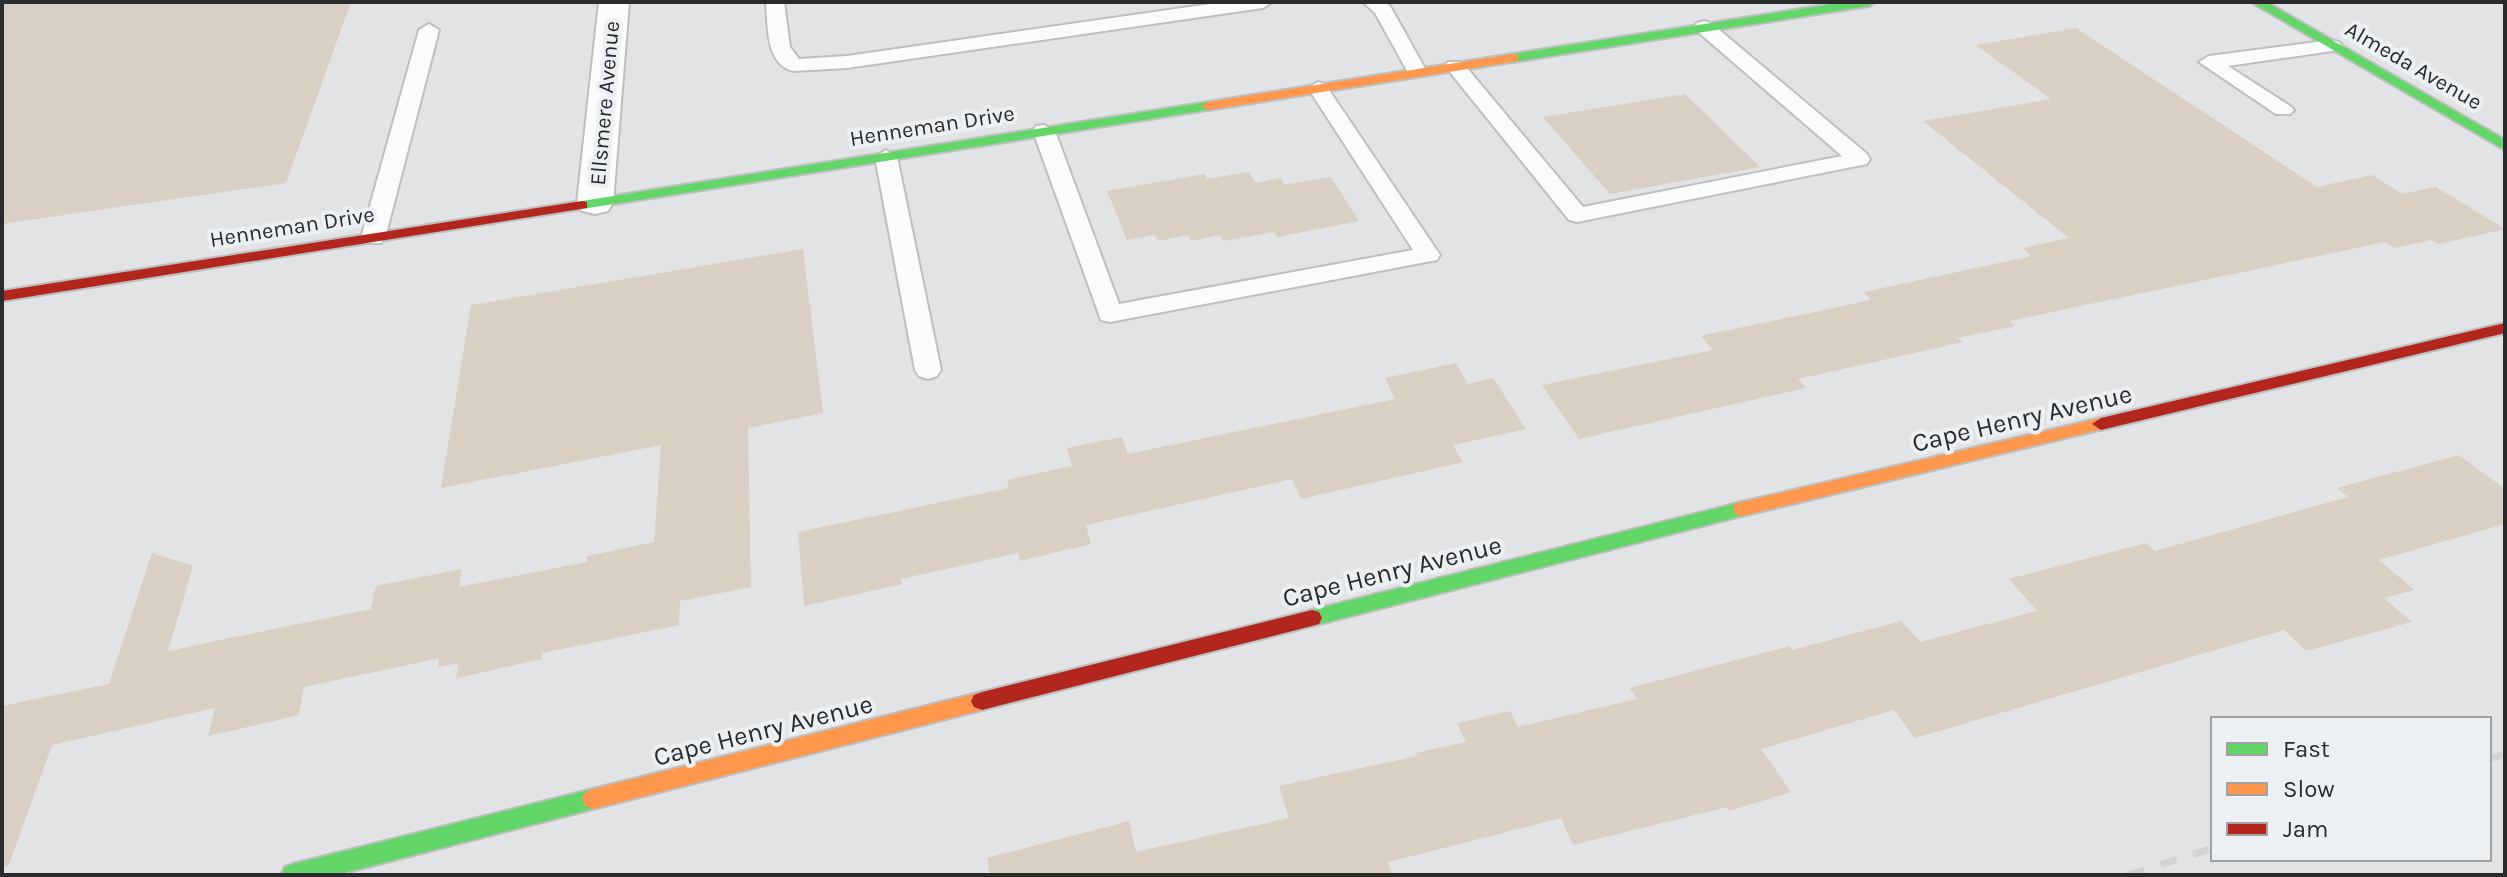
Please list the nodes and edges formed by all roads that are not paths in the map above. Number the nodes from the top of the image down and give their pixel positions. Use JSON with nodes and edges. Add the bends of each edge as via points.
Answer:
{"nodes":[{"id":1,"x":614,"y":2,"type":"edge"},
{"id":2,"x":775,"y":2,"type":"edge"},
{"id":3,"x":1263,"y":2,"type":"edge"},
{"id":4,"x":1372,"y":2,"type":"edge"},
{"id":5,"x":1869,"y":2,"type":"edge"},
{"id":6,"x":2257,"y":2,"type":"edge"},
{"id":7,"x":1704,"y":27,"type":"junction"},
{"id":8,"x":429,"y":30,"type":"dead end"},
{"id":9,"x":2332,"y":46,"type":"junction"},
{"id":10,"x":1455,"y":66,"type":"junction"},
{"id":11,"x":1417,"y":72,"type":"junction"},
{"id":12,"x":1318,"y":88,"type":"junction"},
{"id":13,"x":2283,"y":110,"type":"dead end"},
{"id":14,"x":1044,"y":131,"type":"junction"},
{"id":15,"x":2504,"y":145,"type":"edge"},
{"id":16,"x":886,"y":157,"type":"junction"},
{"id":17,"x":595,"y":203,"type":"junction"},
{"id":18,"x":373,"y":238,"type":"junction"},
{"id":19,"x":2,"y":296,"type":"edge"},
{"id":20,"x":2505,"y":328,"type":"edge"},
{"id":21,"x":928,"y":370,"type":"dead end"},
{"id":22,"x":293,"y":875,"type":"edge"}],
"edges":[{"from":1,"to":17,"type":"street","name":"Ellsmere Avenue"},
{"from":2,"to":3,"type":"lane","via":[[780,48],[793,65],[847,62]]},
{"from":4,"to":11,"type":"lane","via":[[1383,10]]},
{"from":5,"to":7,"type":"street","name":"Henneman Drive"},
{"from":6,"to":9,"type":"street","name":"Almeda Avenue"},
{"from":7,"to":10,"type":"street","name":"Henneman Drive"},
{"from":7,"to":10,"type":"lane","via":[[1859,159],[1577,215]]},
{"from":8,"to":18,"type":"lane"},
{"from":9,"to":13,"type":"lane","via":[[2209,62]]},
{"from":9,"to":15,"type":"street","name":"Almeda Avenue"},
{"from":10,"to":11,"type":"street","name":"Henneman Drive"},
{"from":11,"to":12,"type":"street","name":"Henneman Drive"},
{"from":12,"to":14,"type":"street","name":"Henneman Drive"},
{"from":12,"to":14,"type":"lane","via":[[1428,255],[1110,314]]},
{"from":14,"to":16,"type":"street","name":"Henneman Drive"},
{"from":16,"to":17,"type":"street","name":"Henneman Drive"},
{"from":16,"to":21,"type":"lane"},
{"from":17,"to":18,"type":"street","name":"Henneman Drive"},
{"from":18,"to":19,"type":"street","name":"Henneman Drive"},
{"from":20,"to":22,"type":"street","name":"Cape Henry Avenue","via":[[1748,508]]}]}
